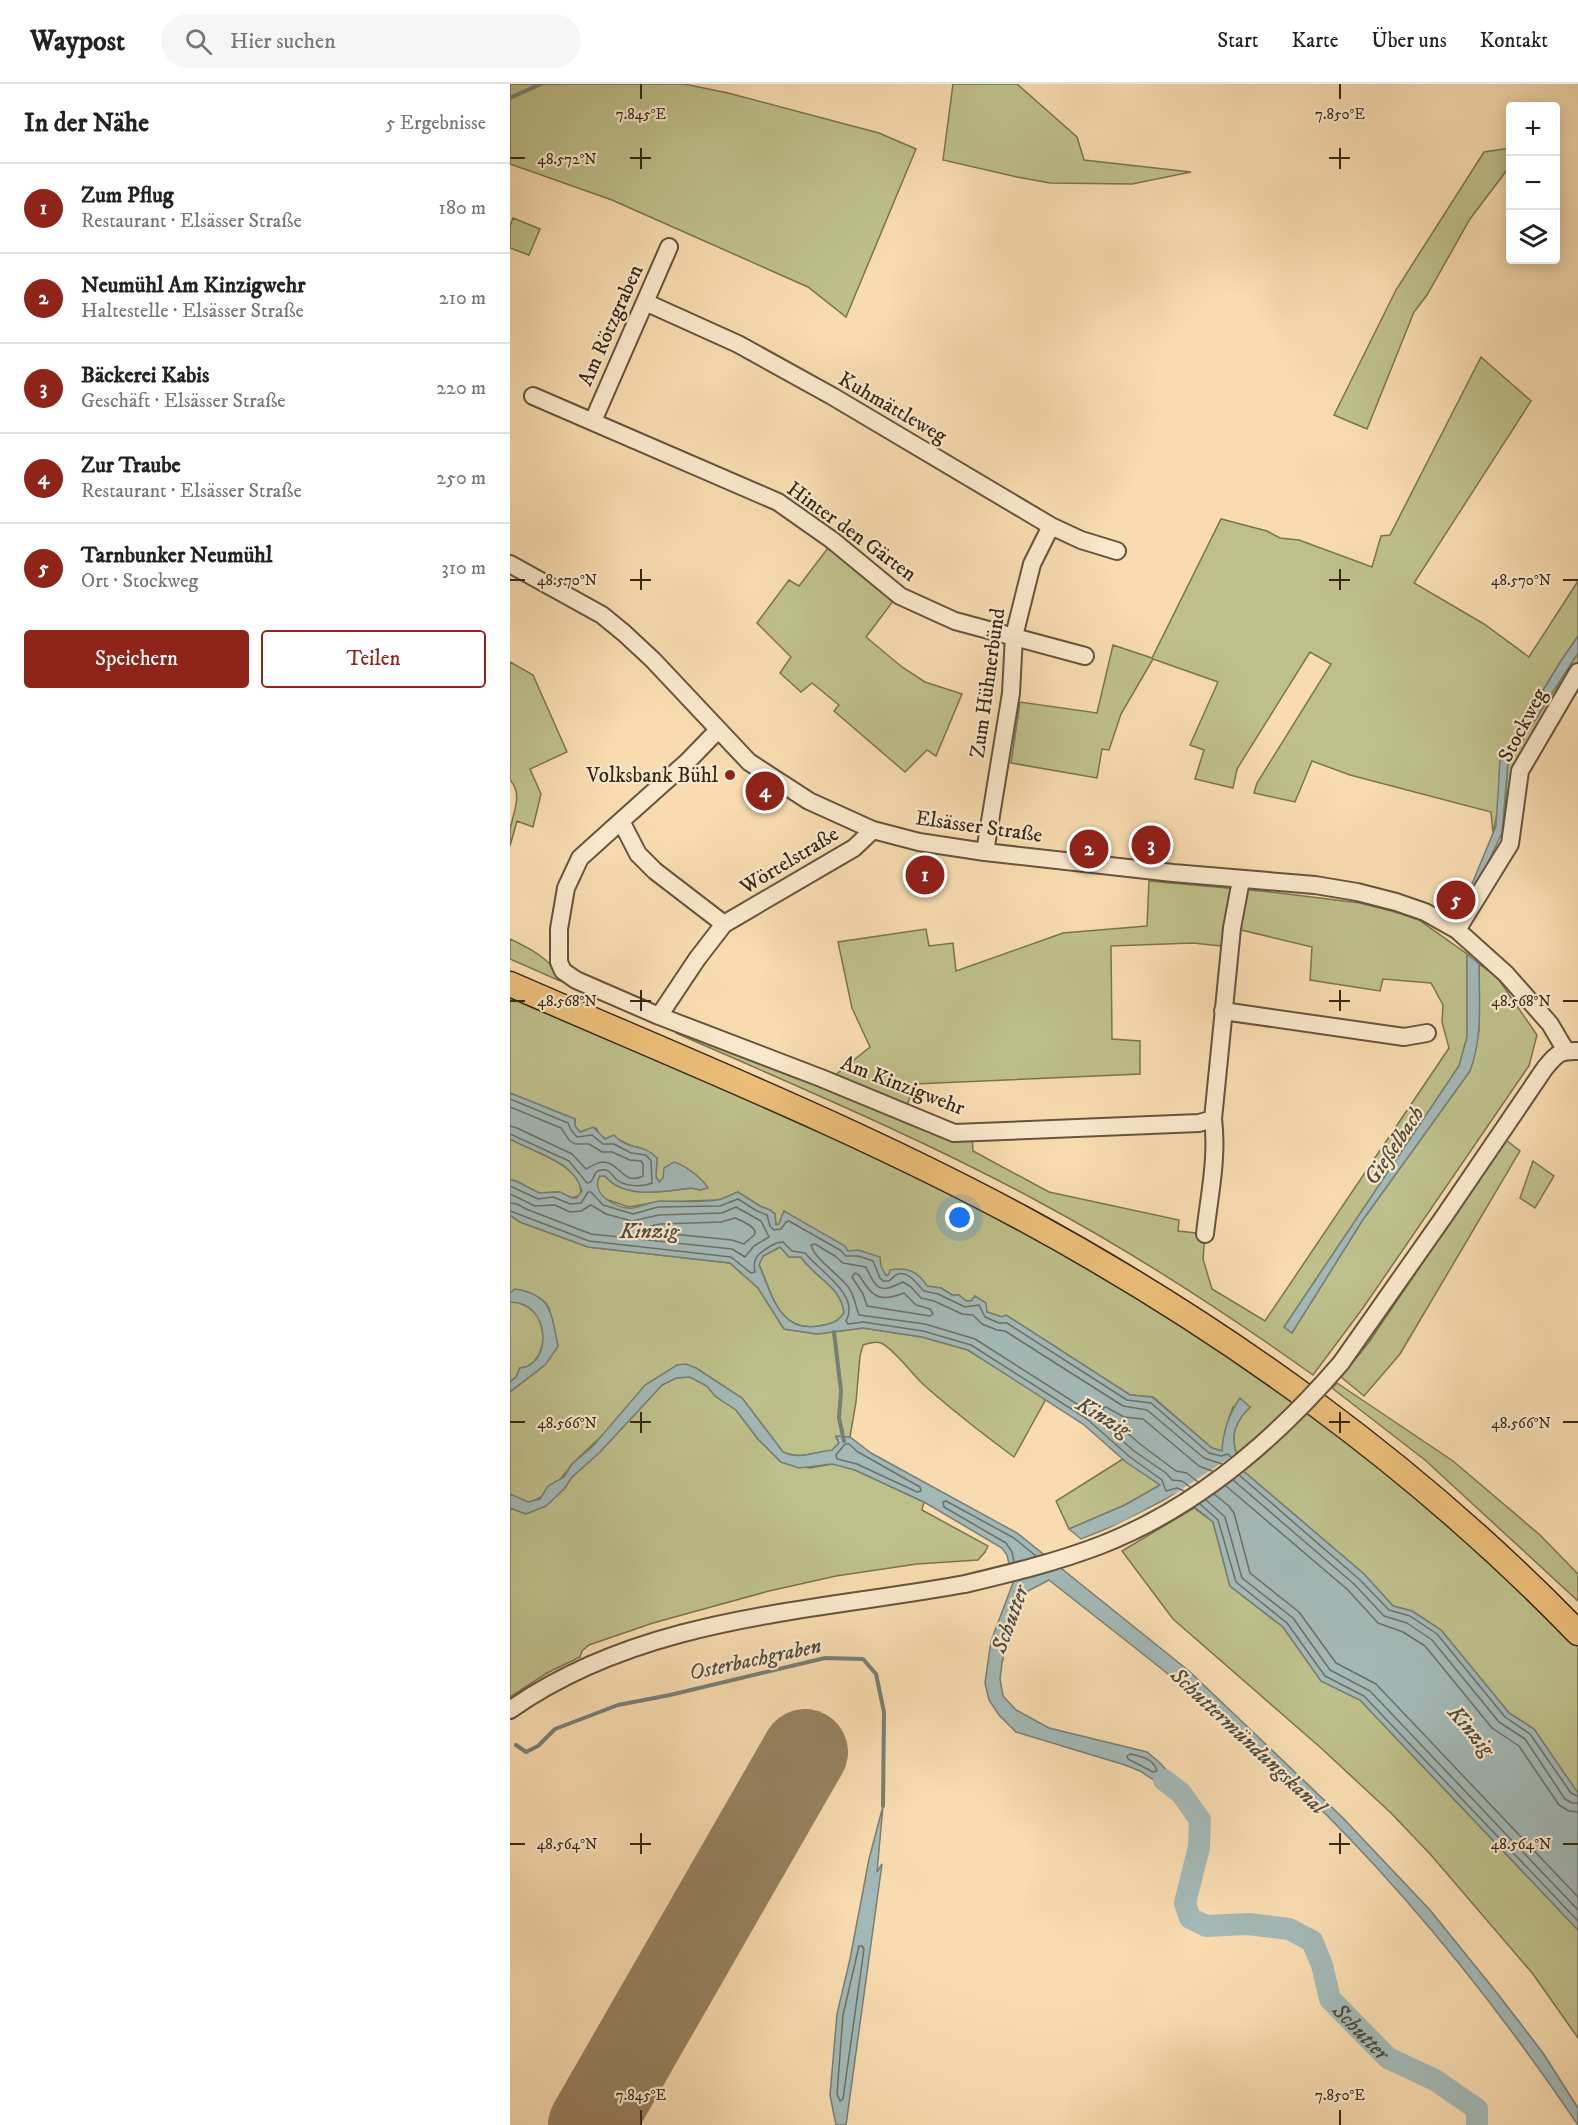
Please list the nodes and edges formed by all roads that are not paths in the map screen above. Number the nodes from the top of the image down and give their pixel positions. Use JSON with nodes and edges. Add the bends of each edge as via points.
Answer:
{"nodes":[{"id":1,"x":669,"y":247,"type":"dead end"},
{"id":2,"x":645,"y":302,"type":"junction"},
{"id":3,"x":533,"y":396,"type":"dead end"},
{"id":4,"x":592,"y":421,"type":"junction"},
{"id":5,"x":1051,"y":526,"type":"junction"},
{"id":6,"x":1117,"y":550,"type":"dead end"},
{"id":7,"x":510,"y":564,"type":"edge"},
{"id":8,"x":1014,"y":636,"type":"junction"},
{"id":9,"x":1085,"y":656,"type":"dead end"},
{"id":10,"x":1578,"y":672,"type":"edge"},
{"id":11,"x":718,"y":730,"type":"junction"},
{"id":12,"x":621,"y":821,"type":"junction"},
{"id":13,"x":873,"y":830,"type":"junction"},
{"id":14,"x":985,"y":852,"type":"junction"},
{"id":15,"x":1240,"y":880,"type":"junction"},
{"id":16,"x":724,"y":924,"type":"junction"},
{"id":17,"x":1457,"y":930,"type":"junction"},
{"id":18,"x":510,"y":969,"type":"edge"},
{"id":19,"x":510,"y":984,"type":"edge"},
{"id":20,"x":1223,"y":1011,"type":"junction"},
{"id":21,"x":659,"y":1016,"type":"junction"},
{"id":22,"x":1428,"y":1033,"type":"dead end"},
{"id":23,"x":1572,"y":1051,"type":"edge"},
{"id":24,"x":1213,"y":1119,"type":"junction"},
{"id":25,"x":1205,"y":1234,"type":"dead end"},
{"id":26,"x":1578,"y":1615,"type":"edge"},
{"id":27,"x":1578,"y":1633,"type":"edge"},
{"id":28,"x":510,"y":1710,"type":"edge"}],
"edges":[{"from":1,"to":2,"type":"street","name":"Am Rötzgraben"},
{"from":2,"to":4,"type":"street","name":"Am Rötzgraben"},
{"from":2,"to":5,"type":"street","name":"Kuhmättleweg","via":[[738,344]]},
{"from":3,"to":4,"type":"street","name":"Hinter den Gärten"},
{"from":4,"to":8,"type":"street","name":"Hinter den Gärten","via":[[778,502],[900,596],[955,621]]},
{"from":5,"to":6,"type":"street","name":"Kuhmättleweg"},
{"from":5,"to":8,"type":"street","name":"Zum Hühnerbünd","via":[[1032,564]]},
{"from":7,"to":11,"type":"street","name":"Elsässer Straße","via":[[602,615],[653,660]]},
{"from":8,"to":9,"type":"street","name":"Hinter den Gärten"},
{"from":8,"to":14,"type":"street","name":"Zum Hühnerbünd","via":[[1011,693]]},
{"from":10,"to":17,"type":"street","name":"Stockweg","via":[[1520,771],[1510,844]]},
{"from":11,"to":12,"type":"street"},
{"from":11,"to":13,"type":"street","name":"Elsässer Straße","via":[[749,762],[809,801]]},
{"from":12,"to":16,"type":"street","via":[[638,854]]},
{"from":12,"to":21,"type":"street","via":[[580,858],[573,871],[562,908],[559,962],[563,971],[576,980]]},
{"from":13,"to":14,"type":"street","name":"Elsässer Straße"},
{"from":13,"to":16,"type":"street","name":"Wörtelstraße","via":[[854,848]]},
{"from":14,"to":15,"type":"street","name":"Elsässer Straße"},
{"from":15,"to":17,"type":"street","name":"Elsässer Straße","via":[[1357,892],[1425,912]]},
{"from":15,"to":20,"type":"street"},
{"from":16,"to":21,"type":"street","name":"Wörtelstraße"},
{"from":17,"to":23,"type":"street","name":"Elsässer Straße","via":[[1506,974]]},
{"from":18,"to":26,"type":"highway","via":[[883,1133],[1027,1205],[1200,1306],[1324,1394],[1420,1469]]},
{"from":19,"to":27,"type":"highway","via":[[891,1153],[1022,1218],[1101,1263],[1194,1320],[1319,1406],[1414,1482]]},
{"from":20,"to":22,"type":"street","via":[[1404,1037]]},
{"from":20,"to":24,"type":"street"},
{"from":21,"to":24,"type":"street","name":"Am Kinzigwehr","via":[[954,1133],[1199,1123]]},
{"from":23,"to":28,"type":"street","bridge":true,"via":[[1556,1055],[1545,1068],[1341,1363],[1284,1426],[1247,1458],[1159,1518],[1073,1555],[965,1584],[759,1616],[655,1640],[597,1661]]},
{"from":24,"to":25,"type":"street","via":[[1214,1160]]}]}
